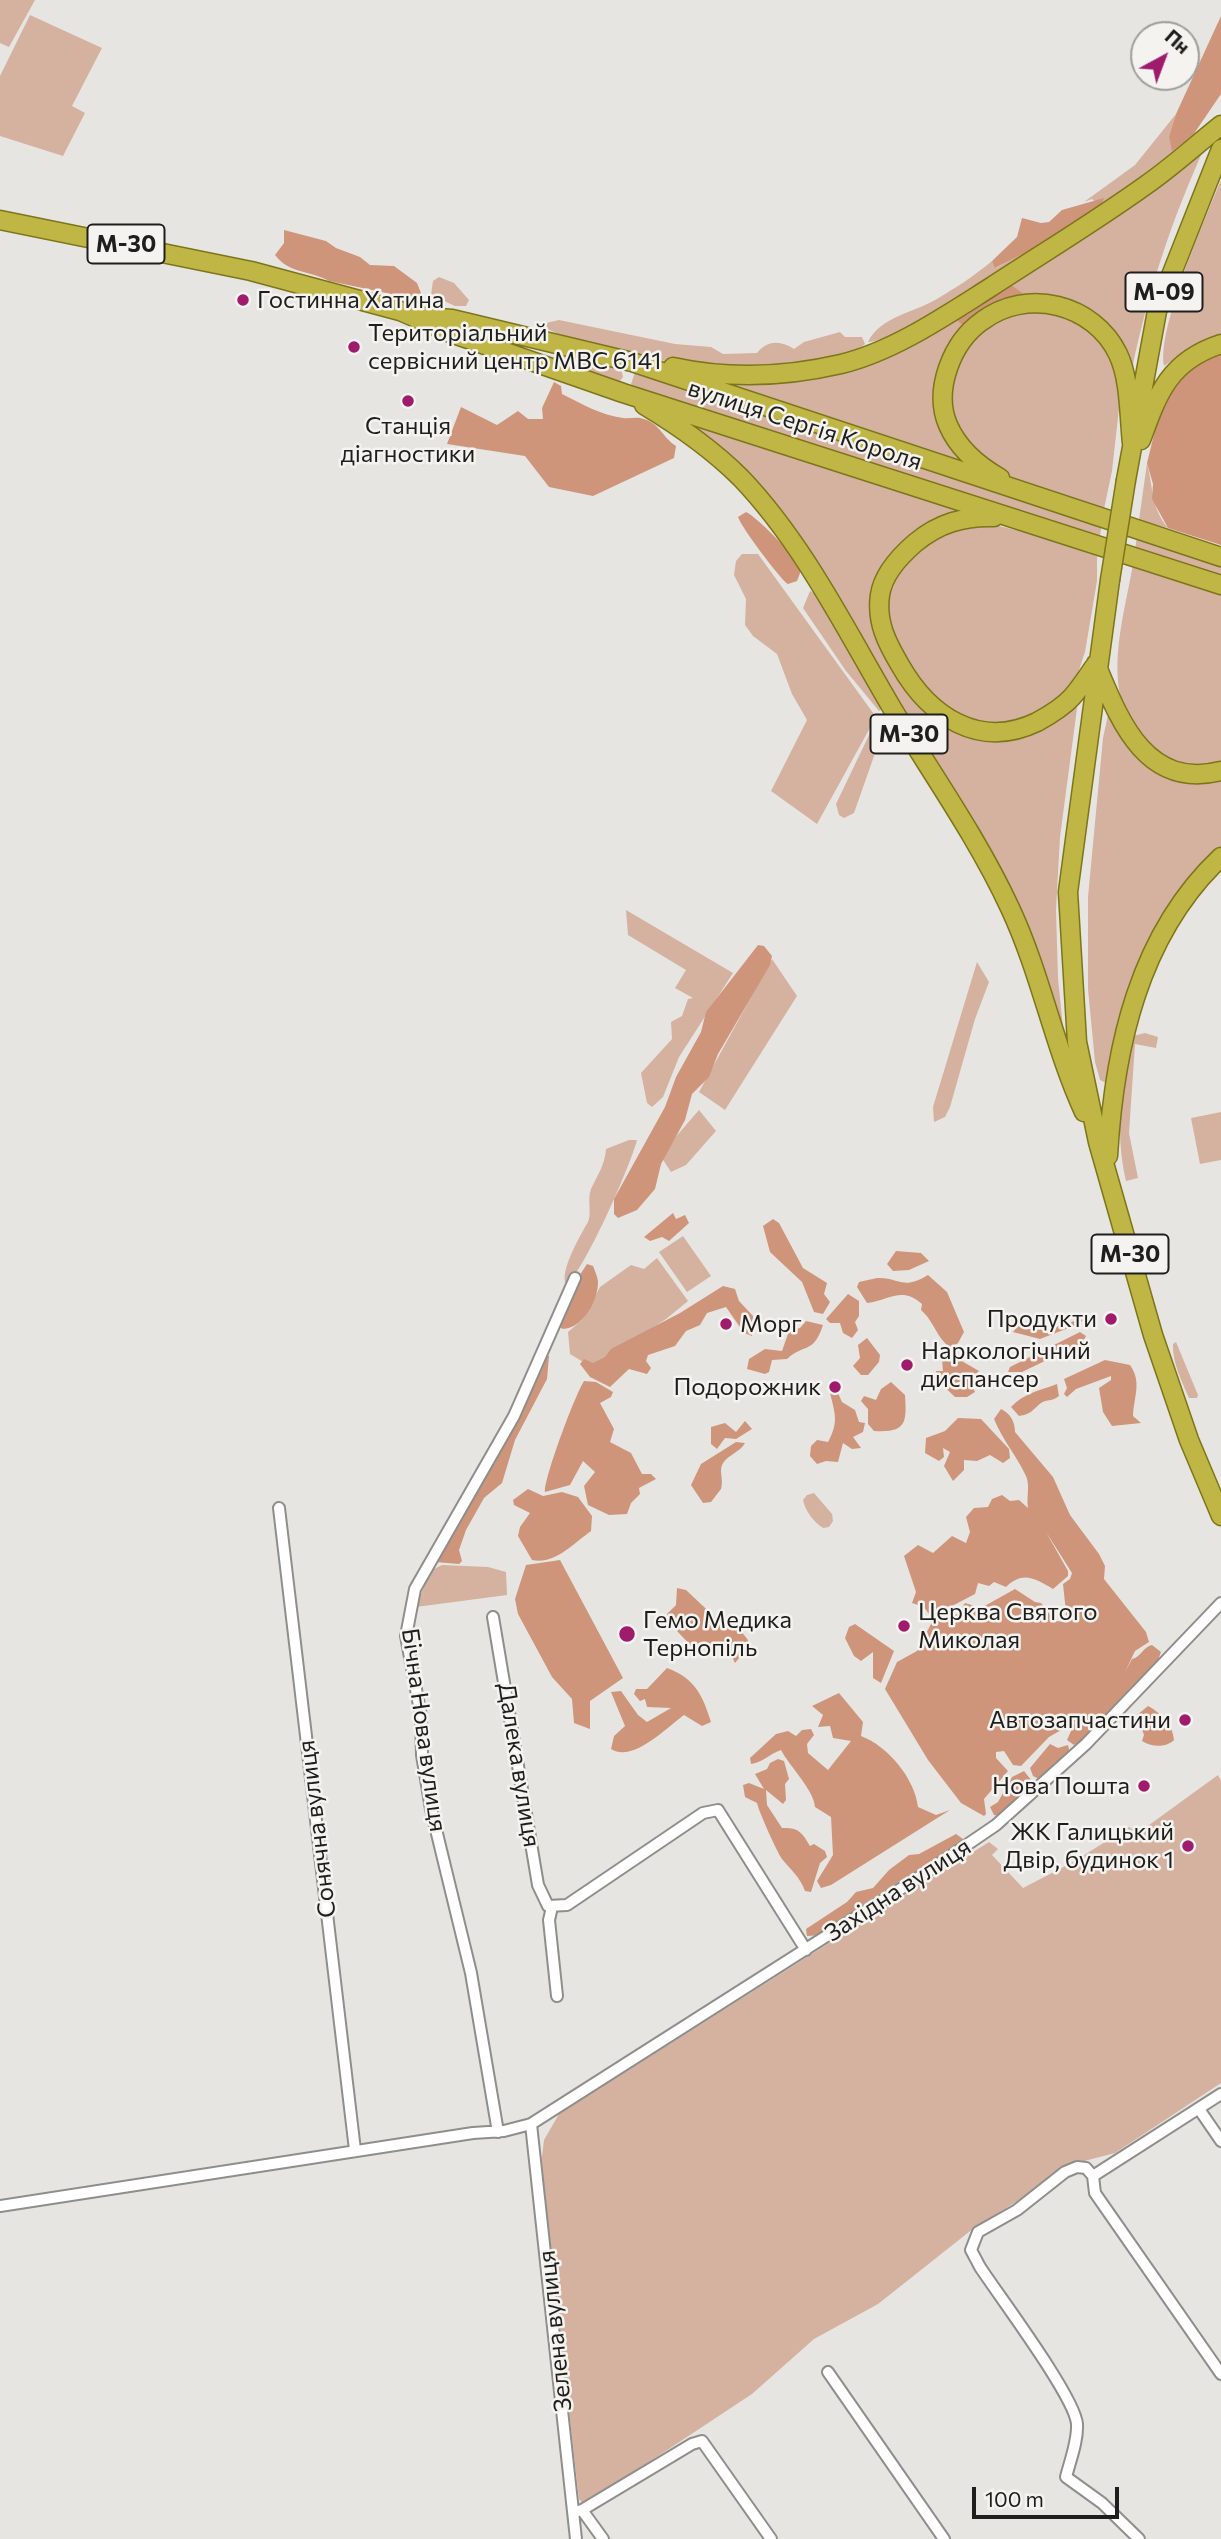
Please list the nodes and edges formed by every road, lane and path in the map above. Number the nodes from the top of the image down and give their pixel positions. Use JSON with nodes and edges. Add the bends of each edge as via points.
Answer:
{"nodes":[{"id":1,"x":1221,"y":125,"type":"edge"},
{"id":2,"x":1221,"y":149,"type":"edge"},
{"id":3,"x":0,"y":220,"type":"edge"},
{"id":4,"x":417,"y":317,"type":"junction"},
{"id":5,"x":1221,"y":344,"type":"edge"},
{"id":6,"x":632,"y":362,"type":"junction"},
{"id":7,"x":623,"y":393,"type":"junction"},
{"id":8,"x":1132,"y":443,"type":"junction"},
{"id":9,"x":1126,"y":480,"type":"junction"},
{"id":10,"x":1021,"y":491,"type":"junction"},
{"id":11,"x":1011,"y":518,"type":"junction"},
{"id":12,"x":1221,"y":557,"type":"edge"},
{"id":13,"x":1221,"y":585,"type":"edge"},
{"id":14,"x":1096,"y":664,"type":"junction"},
{"id":15,"x":1221,"y":771,"type":"edge"},
{"id":16,"x":1221,"y":857,"type":"edge"},
{"id":17,"x":1098,"y":1142,"type":"junction"},
{"id":18,"x":1107,"y":1173,"type":"junction"},
{"id":19,"x":575,"y":1279,"type":"dead end"},
{"id":20,"x":279,"y":1508,"type":"dead end"},
{"id":21,"x":1221,"y":1516,"type":"edge"},
{"id":22,"x":1221,"y":1603,"type":"edge"},
{"id":23,"x":492,"y":1618,"type":"dead end"},
{"id":24,"x":552,"y":1907,"type":"junction"},
{"id":25,"x":806,"y":1950,"type":"junction"},
{"id":26,"x":557,"y":1996,"type":"dead end"},
{"id":27,"x":1221,"y":2094,"type":"edge"},
{"id":28,"x":1199,"y":2109,"type":"junction"},
{"id":29,"x":531,"y":2124,"type":"junction"},
{"id":30,"x":498,"y":2132,"type":"junction"},
{"id":31,"x":1221,"y":2141,"type":"edge"},
{"id":32,"x":355,"y":2150,"type":"junction"},
{"id":33,"x":1093,"y":2176,"type":"junction"},
{"id":34,"x":0,"y":2206,"type":"edge"},
{"id":35,"x":828,"y":2372,"type":"dead end"},
{"id":36,"x":1221,"y":2374,"type":"edge"},
{"id":37,"x":578,"y":2511,"type":"junction"},
{"id":38,"x":576,"y":2539,"type":"edge"},
{"id":39,"x":603,"y":2539,"type":"edge"},
{"id":40,"x":771,"y":2539,"type":"edge"},
{"id":41,"x":944,"y":2539,"type":"edge"},
{"id":42,"x":1139,"y":2539,"type":"edge"}],
"edges":[{"from":1,"to":6,"type":"highway","via":[[1148,184],[1082,229],[890,345],[843,363],[776,376]]},
{"from":2,"to":8,"type":"highway","number":"М-09","via":[[1157,311]]},
{"from":3,"to":4,"type":"highway","number":"М-30","via":[[251,271]]},
{"from":4,"to":6,"type":"highway","name":"вулиця Сергія Короля","number":"М-30","via":[[452,318]]},
{"from":4,"to":7,"type":"highway","name":"вулиця Сергія Короля","number":"М-30"},
{"from":5,"to":9,"type":"highway","number":"М-30","via":[[1186,360],[1160,389]]},
{"from":6,"to":7,"type":"highway"},
{"from":6,"to":10,"type":"highway","name":"вулиця Сергія Короля","number":"М-30"},
{"from":7,"to":11,"type":"highway","name":"вулиця Сергія Короля"},
{"from":7,"to":17,"type":"highway","number":"М-30","via":[[691,435],[740,477],[804,561],[996,880]]},
{"from":8,"to":9,"type":"highway","number":"М-09"},
{"from":8,"to":10,"type":"highway","via":[[1123,369],[1101,330],[1079,313],[1055,304],[1034,303],[996,312],[958,346],[947,373],[943,402],[948,425],[961,446],[985,469]]},
{"from":9,"to":14,"type":"highway","number":"М-30","bridge":true},
{"from":10,"to":12,"type":"highway","name":"вулиця Сергія Короля","number":"М-30"},
{"from":11,"to":13,"type":"highway","name":"вулиця Сергія Короля"},
{"from":11,"to":14,"type":"highway","via":[[957,519],[937,527],[902,554],[888,573],[880,593],[882,633],[909,680],[948,721],[974,731],[997,733],[1021,730],[1052,712],[1070,699]]},
{"from":14,"to":15,"type":"highway","via":[[1123,727],[1150,758],[1200,774]]},
{"from":14,"to":17,"type":"highway","number":"М-30","via":[[1068,892],[1077,1042]]},
{"from":16,"to":18,"type":"highway","via":[[1174,913],[1133,1000],[1111,1093]]},
{"from":17,"to":18,"type":"highway","number":"М-30"},
{"from":18,"to":21,"type":"highway","number":"М-30","via":[[1160,1358]]},
{"from":19,"to":30,"type":"street","name":"Бічна Нова вулиця","via":[[514,1416],[415,1589],[408,1615],[408,1650],[421,1716],[430,1808],[471,1972]]},
{"from":20,"to":32,"type":"street","name":"Сонячна вулиця"},
{"from":22,"to":25,"type":"street","name":"Західна вулиця","via":[[1037,1791],[981,1836]]},
{"from":23,"to":24,"type":"street","name":"Далека вулиця","via":[[538,1885]]},
{"from":24,"to":25,"type":"street","via":[[567,1905],[703,1813],[718,1810]]},
{"from":24,"to":26,"type":"street","name":"Далека вулиця","via":[[549,1920]]},
{"from":25,"to":29,"type":"street","name":"Західна вулиця"},
{"from":27,"to":28,"type":"street"},
{"from":28,"to":31,"type":"street"},
{"from":28,"to":33,"type":"street"},
{"from":29,"to":30,"type":"street","name":"Західна вулиця"},
{"from":29,"to":37,"type":"street","name":"Зелена вулиця"},
{"from":30,"to":32,"type":"street","name":"Західна вулиця"},
{"from":32,"to":34,"type":"street","name":"Західна вулиця"},
{"from":33,"to":36,"type":"street","via":[[1095,2193]]},
{"from":33,"to":42,"type":"street","via":[[1077,2166],[978,2232],[971,2250],[1075,2414],[1075,2439],[1066,2477]]},
{"from":35,"to":41,"type":"street"},
{"from":37,"to":38,"type":"street","name":"Зелена вулиця"},
{"from":37,"to":39,"type":"street"},
{"from":37,"to":40,"type":"street","via":[[702,2441]]}]}
